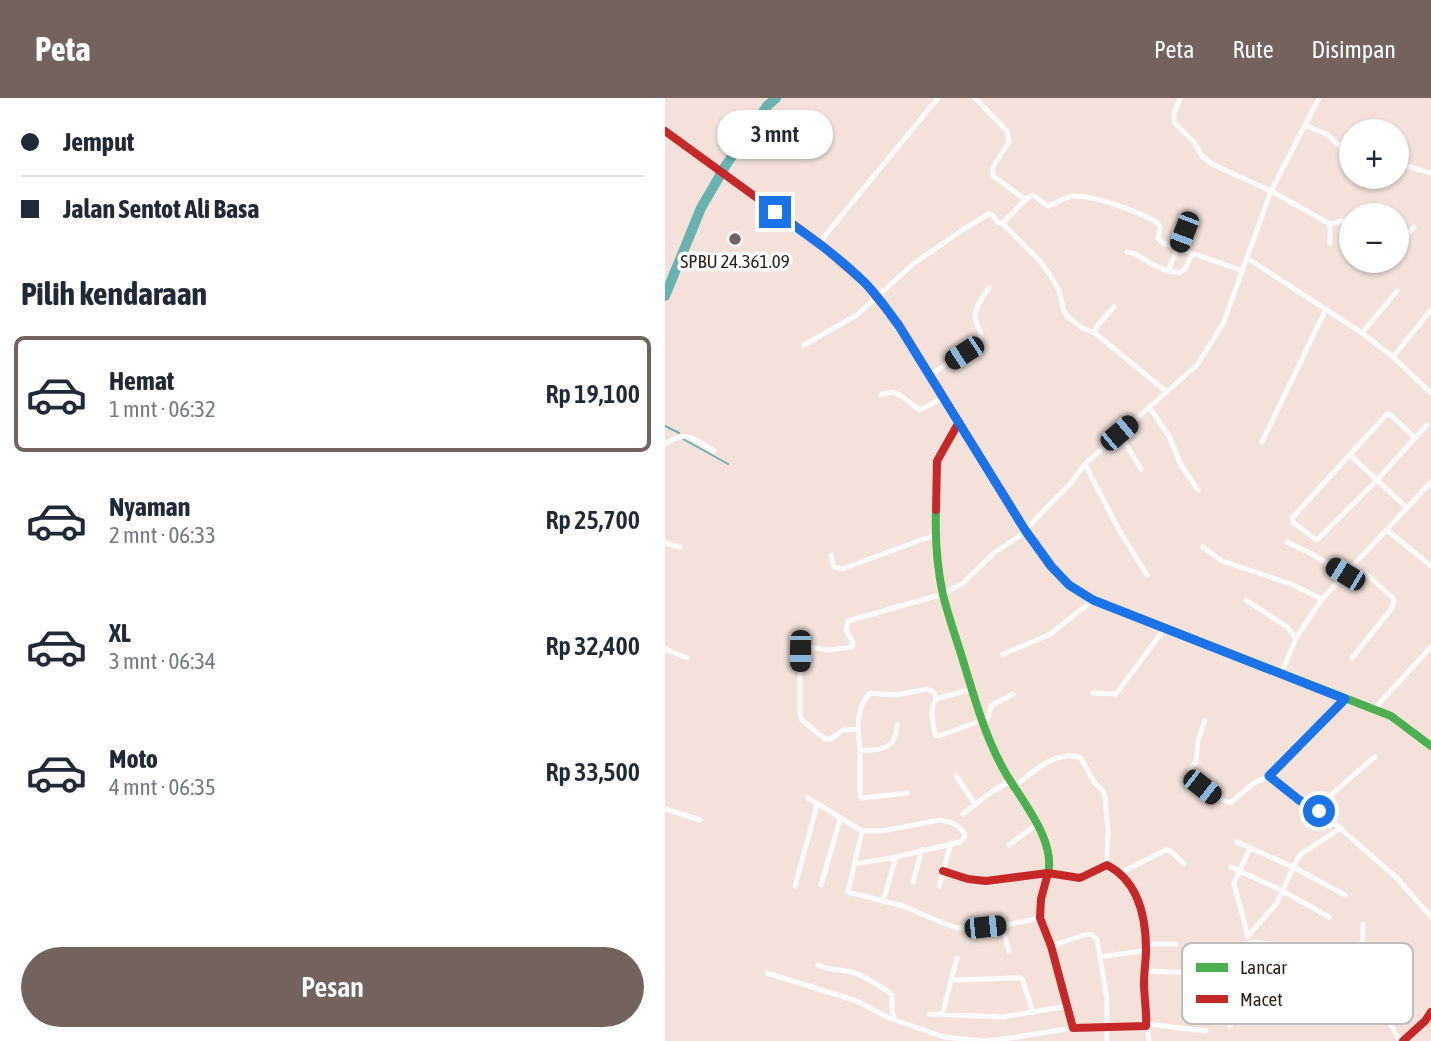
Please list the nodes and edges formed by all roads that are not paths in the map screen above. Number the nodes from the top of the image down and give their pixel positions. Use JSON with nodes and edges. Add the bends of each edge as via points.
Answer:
{"nodes":[{"id":1,"x":939,"y":98,"type":"edge"},
{"id":2,"x":975,"y":98,"type":"edge"},
{"id":3,"x":1180,"y":98,"type":"edge"},
{"id":4,"x":1319,"y":98,"type":"edge"},
{"id":5,"x":1305,"y":125,"type":"junction"},
{"id":6,"x":665,"y":131,"type":"edge"},
{"id":7,"x":1339,"y":144,"type":"edge"},
{"id":8,"x":1409,"y":167,"type":"edge"},
{"id":9,"x":1431,"y":173,"type":"edge"},
{"id":10,"x":1271,"y":191,"type":"junction"},
{"id":11,"x":1026,"y":200,"type":"junction"},
{"id":12,"x":1339,"y":222,"type":"edge"},
{"id":13,"x":1002,"y":223,"type":"junction"},
{"id":14,"x":1329,"y":224,"type":"junction"},
{"id":15,"x":1415,"y":227,"type":"dead end"},
{"id":16,"x":1184,"y":232,"type":"dead end"},
{"id":17,"x":1409,"y":233,"type":"edge"},
{"id":18,"x":819,"y":243,"type":"junction"},
{"id":19,"x":1330,"y":243,"type":"dead end"},
{"id":20,"x":1177,"y":249,"type":"junction"},
{"id":21,"x":1127,"y":252,"type":"dead end"},
{"id":22,"x":1192,"y":254,"type":"junction"},
{"id":23,"x":1247,"y":258,"type":"junction"},
{"id":24,"x":1168,"y":271,"type":"junction"},
{"id":25,"x":1243,"y":271,"type":"junction"},
{"id":26,"x":989,"y":288,"type":"dead end"},
{"id":27,"x":1397,"y":291,"type":"dead end"},
{"id":28,"x":877,"y":297,"type":"junction"},
{"id":29,"x":1114,"y":307,"type":"dead end"},
{"id":30,"x":1326,"y":309,"type":"junction"},
{"id":31,"x":1431,"y":310,"type":"edge"},
{"id":32,"x":1095,"y":333,"type":"junction"},
{"id":33,"x":1362,"y":333,"type":"junction"},
{"id":34,"x":804,"y":345,"type":"dead end"},
{"id":35,"x":1392,"y":357,"type":"junction"},
{"id":36,"x":930,"y":375,"type":"junction"},
{"id":37,"x":1167,"y":392,"type":"junction"},
{"id":38,"x":1431,"y":393,"type":"edge"},
{"id":39,"x":881,"y":395,"type":"dead end"},
{"id":40,"x":944,"y":397,"type":"junction"},
{"id":41,"x":1149,"y":408,"type":"junction"},
{"id":42,"x":959,"y":422,"type":"junction"},
{"id":43,"x":1427,"y":425,"type":"dead end"},
{"id":44,"x":1119,"y":433,"type":"junction"},
{"id":45,"x":1415,"y":438,"type":"junction"},
{"id":46,"x":1262,"y":442,"type":"dead end"},
{"id":47,"x":665,"y":444,"type":"edge"},
{"id":48,"x":714,"y":451,"type":"dead end"},
{"id":49,"x":1350,"y":455,"type":"junction"},
{"id":50,"x":1085,"y":464,"type":"junction"},
{"id":51,"x":1140,"y":469,"type":"dead end"},
{"id":52,"x":1377,"y":480,"type":"junction"},
{"id":53,"x":1431,"y":482,"type":"edge"},
{"id":54,"x":1198,"y":490,"type":"dead end"},
{"id":55,"x":1407,"y":508,"type":"junction"},
{"id":56,"x":1025,"y":530,"type":"junction"},
{"id":57,"x":1387,"y":530,"type":"junction"},
{"id":58,"x":935,"y":535,"type":"junction"},
{"id":59,"x":1287,"y":542,"type":"dead end"},
{"id":60,"x":665,"y":543,"type":"edge"},
{"id":61,"x":680,"y":547,"type":"dead end"},
{"id":62,"x":1203,"y":547,"type":"dead end"},
{"id":63,"x":831,"y":555,"type":"dead end"},
{"id":64,"x":1355,"y":564,"type":"junction"},
{"id":65,"x":1431,"y":566,"type":"edge"},
{"id":66,"x":1345,"y":574,"type":"junction"},
{"id":67,"x":1147,"y":575,"type":"dead end"},
{"id":68,"x":943,"y":594,"type":"junction"},
{"id":69,"x":1322,"y":599,"type":"junction"},
{"id":70,"x":1093,"y":600,"type":"junction"},
{"id":71,"x":1246,"y":600,"type":"dead end"},
{"id":72,"x":1165,"y":628,"type":"junction"},
{"id":73,"x":1296,"y":638,"type":"junction"},
{"id":74,"x":1431,"y":647,"type":"edge"},
{"id":75,"x":665,"y":649,"type":"edge"},
{"id":76,"x":1003,"y":654,"type":"dead end"},
{"id":77,"x":687,"y":658,"type":"dead end"},
{"id":78,"x":1352,"y":658,"type":"dead end"},
{"id":79,"x":1281,"y":674,"type":"junction"},
{"id":80,"x":972,"y":689,"type":"junction"},
{"id":81,"x":1093,"y":693,"type":"dead end"},
{"id":82,"x":1013,"y":694,"type":"dead end"},
{"id":83,"x":936,"y":699,"type":"junction"},
{"id":84,"x":1345,"y":699,"type":"junction"},
{"id":85,"x":1374,"y":709,"type":"junction"},
{"id":86,"x":981,"y":720,"type":"junction"},
{"id":87,"x":1205,"y":720,"type":"dead end"},
{"id":88,"x":897,"y":725,"type":"dead end"},
{"id":89,"x":858,"y":729,"type":"junction"},
{"id":90,"x":1431,"y":746,"type":"edge"},
{"id":91,"x":860,"y":750,"type":"junction"},
{"id":92,"x":1375,"y":757,"type":"dead end"},
{"id":93,"x":956,"y":776,"type":"dead end"},
{"id":94,"x":1269,"y":776,"type":"junction"},
{"id":95,"x":1012,"y":784,"type":"junction"},
{"id":96,"x":907,"y":793,"type":"dead end"},
{"id":97,"x":808,"y":799,"type":"dead end"},
{"id":98,"x":975,"y":804,"type":"junction"},
{"id":99,"x":817,"y":805,"type":"junction"},
{"id":100,"x":665,"y":809,"type":"edge"},
{"id":101,"x":1315,"y":810,"type":"junction"},
{"id":102,"x":964,"y":814,"type":"dead end"},
{"id":103,"x":700,"y":820,"type":"dead end"},
{"id":104,"x":840,"y":820,"type":"junction"},
{"id":105,"x":1037,"y":824,"type":"junction"},
{"id":106,"x":1341,"y":828,"type":"junction"},
{"id":107,"x":862,"y":831,"type":"junction"},
{"id":108,"x":1237,"y":842,"type":"dead end"},
{"id":109,"x":951,"y":843,"type":"junction"},
{"id":110,"x":1009,"y":845,"type":"dead end"},
{"id":111,"x":1249,"y":848,"type":"junction"},
{"id":112,"x":922,"y":849,"type":"junction"},
{"id":113,"x":896,"y":857,"type":"junction"},
{"id":114,"x":855,"y":864,"type":"junction"},
{"id":115,"x":1184,"y":864,"type":"dead end"},
{"id":116,"x":1107,"y":865,"type":"junction"},
{"id":117,"x":1231,"y":867,"type":"dead end"},
{"id":118,"x":1293,"y":867,"type":"junction"},
{"id":119,"x":1239,"y":871,"type":"junction"},
{"id":120,"x":943,"y":872,"type":"junction"},
{"id":121,"x":1048,"y":873,"type":"junction"},
{"id":122,"x":1120,"y":873,"type":"junction"},
{"id":123,"x":913,"y":882,"type":"dead end"},
{"id":124,"x":821,"y":885,"type":"dead end"},
{"id":125,"x":795,"y":886,"type":"dead end"},
{"id":126,"x":939,"y":886,"type":"dead end"},
{"id":127,"x":1283,"y":891,"type":"junction"},
{"id":128,"x":1345,"y":895,"type":"dead end"},
{"id":129,"x":883,"y":901,"type":"junction"},
{"id":130,"x":1329,"y":916,"type":"dead end"},
{"id":131,"x":1040,"y":918,"type":"junction"},
{"id":132,"x":1431,"y":918,"type":"edge"},
{"id":133,"x":1363,"y":923,"type":"dead end"},
{"id":134,"x":1002,"y":926,"type":"junction"},
{"id":135,"x":1249,"y":940,"type":"junction"},
{"id":136,"x":1249,"y":943,"type":"edge"},
{"id":137,"x":1261,"y":943,"type":"edge"},
{"id":138,"x":1361,"y":943,"type":"edge"},
{"id":139,"x":1176,"y":944,"type":"dead end"},
{"id":140,"x":1051,"y":946,"type":"junction"},
{"id":141,"x":1146,"y":947,"type":"junction"},
{"id":142,"x":1009,"y":951,"type":"dead end"},
{"id":143,"x":1100,"y":957,"type":"junction"},
{"id":144,"x":957,"y":958,"type":"dead end"},
{"id":145,"x":818,"y":965,"type":"dead end"},
{"id":146,"x":1144,"y":971,"type":"junction"},
{"id":147,"x":767,"y":973,"type":"dead end"},
{"id":148,"x":1182,"y":973,"type":"edge"},
{"id":149,"x":951,"y":980,"type":"junction"},
{"id":150,"x":1068,"y":1006,"type":"junction"},
{"id":151,"x":1431,"y":1012,"type":"edge"},
{"id":152,"x":1033,"y":1013,"type":"junction"},
{"id":153,"x":929,"y":1014,"type":"dead end"},
{"id":154,"x":941,"y":1015,"type":"junction"},
{"id":155,"x":895,"y":1020,"type":"junction"},
{"id":156,"x":1147,"y":1024,"type":"junction"},
{"id":157,"x":1395,"y":1024,"type":"edge"},
{"id":158,"x":1106,"y":1027,"type":"junction"},
{"id":159,"x":1073,"y":1028,"type":"junction"},
{"id":160,"x":1206,"y":1031,"type":"dead end"},
{"id":161,"x":1037,"y":1034,"type":"junction"},
{"id":162,"x":941,"y":1039,"type":"edge"},
{"id":163,"x":1004,"y":1040,"type":"edge"},
{"id":164,"x":1405,"y":1040,"type":"edge"},
{"id":165,"x":1037,"y":1041,"type":"edge"},
{"id":166,"x":1107,"y":1041,"type":"edge"},
{"id":167,"x":1149,"y":1041,"type":"edge"}],
"edges":[{"from":1,"to":18,"type":"street"},
{"from":2,"to":11,"type":"street","via":[[1007,131],[1009,142],[993,167],[993,176]]},
{"from":3,"to":10,"type":"street","via":[[1174,122],[1202,156]]},
{"from":4,"to":5,"type":"street"},
{"from":5,"to":7,"type":"street"},
{"from":5,"to":10,"type":"street"},
{"from":6,"to":18,"type":"main road"},
{"from":8,"to":9,"type":"street"},
{"from":10,"to":14,"type":"street"},
{"from":10,"to":23,"type":"street"},
{"from":11,"to":13,"type":"street"},
{"from":11,"to":20,"type":"street","via":[[1033,195],[1050,206],[1073,196],[1117,205],[1157,222],[1159,241]]},
{"from":12,"to":14,"type":"street"},
{"from":13,"to":28,"type":"street","via":[[991,214],[982,217],[913,264]]},
{"from":13,"to":32,"type":"street","via":[[1050,275],[1068,317]]},
{"from":14,"to":19,"type":"street"},
{"from":15,"to":17,"type":"street"},
{"from":16,"to":20,"type":"street"},
{"from":18,"to":28,"type":"main road"},
{"from":20,"to":22,"type":"street"},
{"from":20,"to":24,"type":"street"},
{"from":21,"to":24,"type":"street"},
{"from":22,"to":24,"type":"street","via":[[1183,272]]},
{"from":22,"to":25,"type":"street"},
{"from":23,"to":25,"type":"street"},
{"from":23,"to":30,"type":"street"},
{"from":25,"to":37,"type":"street","via":[[1223,324],[1197,365]]},
{"from":26,"to":36,"type":"street","via":[[975,313],[978,343]]},
{"from":27,"to":33,"type":"street"},
{"from":28,"to":34,"type":"street","via":[[857,315]]},
{"from":28,"to":36,"type":"main road"},
{"from":29,"to":32,"type":"street"},
{"from":30,"to":33,"type":"street"},
{"from":30,"to":46,"type":"street"},
{"from":31,"to":35,"type":"street"},
{"from":32,"to":37,"type":"street"},
{"from":33,"to":35,"type":"street"},
{"from":35,"to":38,"type":"street"},
{"from":36,"to":40,"type":"main road"},
{"from":37,"to":41,"type":"street"},
{"from":39,"to":40,"type":"street","via":[[896,394],[920,410]]},
{"from":40,"to":42,"type":"main road"},
{"from":41,"to":44,"type":"street"},
{"from":41,"to":54,"type":"street"},
{"from":42,"to":56,"type":"main road"},
{"from":42,"to":58,"type":"main road","via":[[937,461]]},
{"from":43,"to":45,"type":"street"},
{"from":44,"to":50,"type":"street"},
{"from":44,"to":51,"type":"street"},
{"from":45,"to":49,"type":"street","via":[[1387,414]]},
{"from":45,"to":52,"type":"street"},
{"from":47,"to":48,"type":"street","via":[[685,436]]},
{"from":49,"to":52,"type":"street"},
{"from":49,"to":52,"type":"street","via":[[1292,518],[1294,523],[1318,540]]},
{"from":50,"to":56,"type":"street"},
{"from":50,"to":67,"type":"street"},
{"from":52,"to":55,"type":"street"},
{"from":53,"to":55,"type":"street"},
{"from":55,"to":57,"type":"street"},
{"from":56,"to":68,"type":"street","via":[[989,556],[963,583]]},
{"from":56,"to":70,"type":"main road","via":[[1069,585]]},
{"from":57,"to":64,"type":"street"},
{"from":57,"to":65,"type":"street"},
{"from":58,"to":63,"type":"street","via":[[842,569],[834,567]]},
{"from":58,"to":68,"type":"main road"},
{"from":59,"to":66,"type":"street"},
{"from":60,"to":61,"type":"street"},
{"from":62,"to":69,"type":"street","via":[[1222,561]]},
{"from":64,"to":66,"type":"street"},
{"from":64,"to":78,"type":"street","via":[[1394,603]]},
{"from":66,"to":69,"type":"street"},
{"from":68,"to":80,"type":"main road"},
{"from":68,"to":89,"type":"street","via":[[848,621],[852,647],[800,651],[802,720],[825,739]]},
{"from":69,"to":73,"type":"street"},
{"from":70,"to":72,"type":"main road"},
{"from":70,"to":76,"type":"street","via":[[1049,635]]},
{"from":71,"to":73,"type":"street"},
{"from":72,"to":79,"type":"main road"},
{"from":72,"to":81,"type":"street","via":[[1116,694]]},
{"from":73,"to":79,"type":"street"},
{"from":74,"to":85,"type":"street"},
{"from":75,"to":77,"type":"street"},
{"from":79,"to":84,"type":"main road"},
{"from":80,"to":83,"type":"street"},
{"from":80,"to":86,"type":"main road"},
{"from":82,"to":86,"type":"street","via":[[993,704],[988,718]]},
{"from":83,"to":86,"type":"street","via":[[931,715],[937,736]]},
{"from":83,"to":89,"type":"street","via":[[927,689],[896,695],[870,693],[864,699]]},
{"from":84,"to":85,"type":"main road"},
{"from":84,"to":94,"type":"street"},
{"from":85,"to":90,"type":"main road"},
{"from":86,"to":95,"type":"main road"},
{"from":87,"to":94,"type":"street","via":[[1190,769],[1202,787],[1230,803]]},
{"from":88,"to":91,"type":"street","via":[[895,738],[887,746]]},
{"from":89,"to":91,"type":"street"},
{"from":91,"to":96,"type":"street","via":[[862,798]]},
{"from":92,"to":101,"type":"street"},
{"from":93,"to":98,"type":"street"},
{"from":94,"to":101,"type":"street"},
{"from":95,"to":98,"type":"street"},
{"from":95,"to":105,"type":"main road"},
{"from":95,"to":116,"type":"street","via":[[1059,757],[1081,758],[1105,797]]},
{"from":97,"to":99,"type":"street"},
{"from":98,"to":102,"type":"street"},
{"from":99,"to":104,"type":"street"},
{"from":99,"to":125,"type":"street"},
{"from":100,"to":103,"type":"street"},
{"from":101,"to":106,"type":"street"},
{"from":104,"to":107,"type":"street"},
{"from":104,"to":124,"type":"street"},
{"from":105,"to":110,"type":"street"},
{"from":105,"to":121,"type":"main road","via":[[1047,847]]},
{"from":106,"to":118,"type":"street","via":[[1301,854]]},
{"from":106,"to":132,"type":"street","via":[[1397,878]]},
{"from":107,"to":109,"type":"street","via":[[948,821],[965,834],[960,842]]},
{"from":107,"to":114,"type":"street"},
{"from":108,"to":111,"type":"street"},
{"from":109,"to":112,"type":"street"},
{"from":109,"to":120,"type":"street"},
{"from":111,"to":118,"type":"street"},
{"from":111,"to":119,"type":"street"},
{"from":112,"to":113,"type":"street"},
{"from":112,"to":123,"type":"street"},
{"from":113,"to":114,"type":"street"},
{"from":113,"to":129,"type":"street"},
{"from":114,"to":129,"type":"street","via":[[848,892]]},
{"from":115,"to":122,"type":"street","via":[[1166,850]]},
{"from":116,"to":121,"type":"main road","via":[[1080,878]]},
{"from":116,"to":122,"type":"main road"},
{"from":117,"to":119,"type":"street"},
{"from":118,"to":127,"type":"street"},
{"from":118,"to":128,"type":"street"},
{"from":119,"to":127,"type":"street"},
{"from":119,"to":135,"type":"street","via":[[1234,883]]},
{"from":120,"to":121,"type":"main road","via":[[986,881]]},
{"from":120,"to":126,"type":"street"},
{"from":121,"to":131,"type":"main road"},
{"from":122,"to":141,"type":"main road","via":[[1136,894]]},
{"from":127,"to":130,"type":"street"},
{"from":127,"to":135,"type":"street"},
{"from":129,"to":134,"type":"street","via":[[957,928]]},
{"from":131,"to":134,"type":"street"},
{"from":131,"to":140,"type":"main road"},
{"from":133,"to":138,"type":"street"},
{"from":134,"to":142,"type":"street"},
{"from":135,"to":136,"type":"street"},
{"from":135,"to":137,"type":"street"},
{"from":139,"to":141,"type":"street"},
{"from":140,"to":143,"type":"street","via":[[1092,935]]},
{"from":140,"to":150,"type":"main road"},
{"from":141,"to":143,"type":"street"},
{"from":141,"to":146,"type":"main road"},
{"from":143,"to":158,"type":"street"},
{"from":144,"to":149,"type":"street"},
{"from":145,"to":155,"type":"street","via":[[863,976],[889,992]]},
{"from":146,"to":148,"type":"street"},
{"from":146,"to":156,"type":"main road"},
{"from":147,"to":155,"type":"street","via":[[857,1001]]},
{"from":149,"to":152,"type":"street","via":[[1021,978]]},
{"from":149,"to":154,"type":"street"},
{"from":150,"to":152,"type":"street"},
{"from":150,"to":159,"type":"main road"},
{"from":151,"to":164,"type":"main road"},
{"from":152,"to":154,"type":"street"},
{"from":153,"to":154,"type":"street"},
{"from":155,"to":162,"type":"street"},
{"from":156,"to":158,"type":"main road"},
{"from":156,"to":160,"type":"street"},
{"from":156,"to":167,"type":"street"},
{"from":157,"to":164,"type":"street"},
{"from":158,"to":159,"type":"main road"},
{"from":158,"to":166,"type":"street"},
{"from":159,"to":161,"type":"street"},
{"from":161,"to":163,"type":"street"},
{"from":161,"to":165,"type":"street"},
{"from":162,"to":163,"type":"street"}]}
